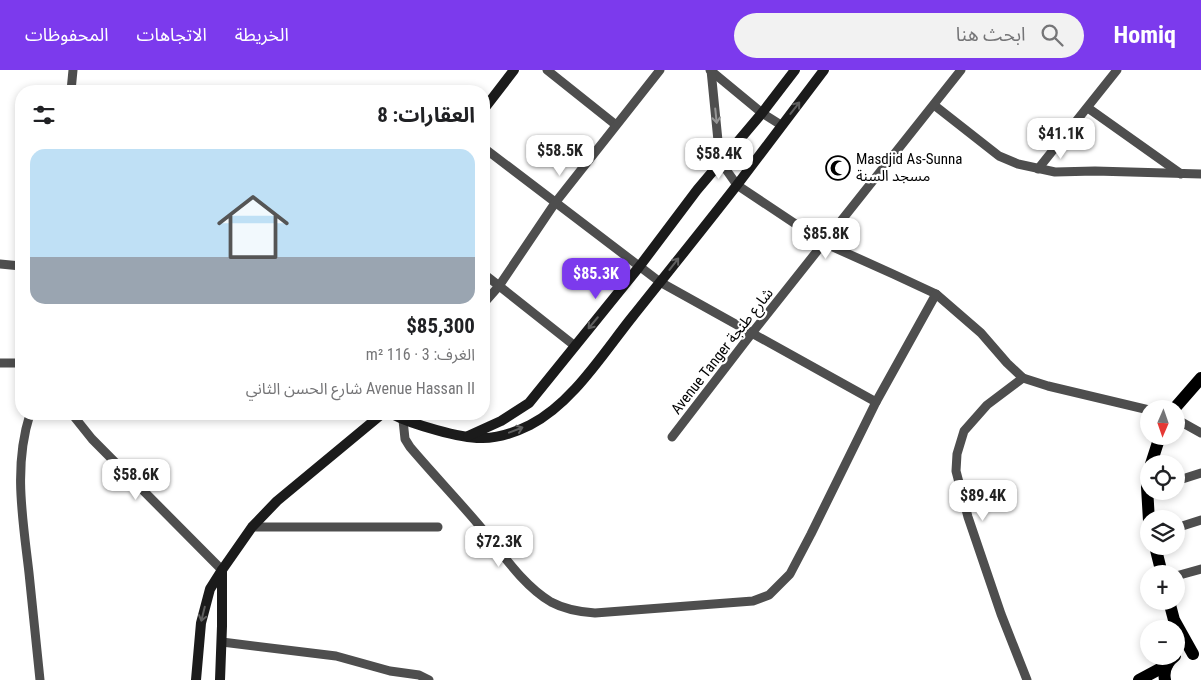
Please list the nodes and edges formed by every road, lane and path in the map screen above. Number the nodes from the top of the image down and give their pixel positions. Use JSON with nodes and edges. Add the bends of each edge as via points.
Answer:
{"nodes":[{"id":1,"x":74,"y":70,"type":"edge"},
{"id":2,"x":514,"y":70,"type":"edge"},
{"id":3,"x":547,"y":70,"type":"edge"},
{"id":4,"x":660,"y":70,"type":"edge"},
{"id":5,"x":711,"y":70,"type":"edge"},
{"id":6,"x":795,"y":70,"type":"edge"},
{"id":7,"x":824,"y":70,"type":"edge"},
{"id":8,"x":961,"y":70,"type":"edge"},
{"id":9,"x":1117,"y":70,"type":"edge"},
{"id":10,"x":71,"y":85,"type":"edge"},
{"id":11,"x":490,"y":102,"type":"edge"},
{"id":12,"x":934,"y":105,"type":"junction"},
{"id":13,"x":1088,"y":108,"type":"junction"},
{"id":14,"x":762,"y":113,"type":"junction"},
{"id":15,"x":616,"y":124,"type":"junction"},
{"id":16,"x":781,"y":125,"type":"junction"},
{"id":17,"x":490,"y":153,"type":"edge"},
{"id":18,"x":720,"y":161,"type":"junction"},
{"id":19,"x":1038,"y":169,"type":"junction"},
{"id":20,"x":1200,"y":173,"type":"edge"},
{"id":21,"x":1181,"y":174,"type":"junction"},
{"id":22,"x":737,"y":185,"type":"junction"},
{"id":23,"x":555,"y":203,"type":"junction"},
{"id":24,"x":824,"y":243,"type":"junction"},
{"id":25,"x":0,"y":264,"type":"edge"},
{"id":26,"x":15,"y":265,"type":"edge"},
{"id":27,"x":639,"y":267,"type":"junction"},
{"id":28,"x":490,"y":279,"type":"edge"},
{"id":29,"x":660,"y":282,"type":"junction"},
{"id":30,"x":499,"y":286,"type":"junction"},
{"id":31,"x":936,"y":294,"type":"junction"},
{"id":32,"x":490,"y":296,"type":"edge"},
{"id":33,"x":752,"y":333,"type":"junction"},
{"id":34,"x":574,"y":346,"type":"junction"},
{"id":35,"x":0,"y":363,"type":"edge"},
{"id":36,"x":15,"y":363,"type":"edge"},
{"id":37,"x":1023,"y":378,"type":"junction"},
{"id":38,"x":1201,"y":378,"type":"edge"},
{"id":39,"x":1182,"y":400,"type":"edge"},
{"id":40,"x":876,"y":402,"type":"junction"},
{"id":41,"x":1140,"y":408,"type":"edge"},
{"id":42,"x":29,"y":420,"type":"edge"},
{"id":43,"x":77,"y":420,"type":"edge"},
{"id":44,"x":375,"y":420,"type":"edge"},
{"id":45,"x":403,"y":420,"type":"joint"},
{"id":46,"x":1185,"y":424,"type":"edge"},
{"id":47,"x":1201,"y":433,"type":"edge"},
{"id":48,"x":468,"y":436,"type":"junction"},
{"id":49,"x":672,"y":437,"type":"dead end"},
{"id":50,"x":1201,"y":473,"type":"edge"},
{"id":51,"x":1185,"y":478,"type":"edge"},
{"id":52,"x":1201,"y":520,"type":"edge"},
{"id":53,"x":1185,"y":525,"type":"edge"},
{"id":54,"x":252,"y":527,"type":"junction"},
{"id":55,"x":438,"y":527,"type":"dead end"},
{"id":56,"x":1201,"y":569,"type":"edge"},
{"id":57,"x":222,"y":570,"type":"junction"},
{"id":58,"x":1185,"y":573,"type":"edge"},
{"id":59,"x":1185,"y":639,"type":"edge"},
{"id":60,"x":222,"y":642,"type":"junction"},
{"id":61,"x":1185,"y":653,"type":"edge"},
{"id":62,"x":1198,"y":656,"type":"edge"},
{"id":63,"x":1162,"y":665,"type":"edge"},
{"id":64,"x":1168,"y":665,"type":"edge"},
{"id":65,"x":40,"y":680,"type":"edge"},
{"id":66,"x":196,"y":680,"type":"edge"},
{"id":67,"x":220,"y":680,"type":"edge"},
{"id":68,"x":429,"y":680,"type":"edge"},
{"id":69,"x":1026,"y":680,"type":"edge"},
{"id":70,"x":1139,"y":680,"type":"edge"},
{"id":71,"x":1165,"y":680,"type":"edge"}],
"edges":[{"from":1,"to":10,"type":"street"},
{"from":2,"to":11,"type":"street"},
{"from":3,"to":15,"type":"street"},
{"from":4,"to":15,"type":"street"},
{"from":5,"to":14,"type":"street"},
{"from":5,"to":18,"type":"street","one_way":true},
{"from":6,"to":14,"type":"street"},
{"from":16,"to":7,"type":"street","one_way":true},
{"from":8,"to":12,"type":"street","name":"Avenue Tanger شارع طنجة"},
{"from":9,"to":13,"type":"street"},
{"from":12,"to":19,"type":"street","via":[[999,156]]},
{"from":12,"to":24,"type":"street","name":"Avenue Tanger شارع طنجة"},
{"from":13,"to":19,"type":"street"},
{"from":13,"to":21,"type":"street"},
{"from":14,"to":16,"type":"street"},
{"from":14,"to":18,"type":"street"},
{"from":15,"to":23,"type":"street"},
{"from":16,"to":22,"type":"street"},
{"from":17,"to":23,"type":"street"},
{"from":18,"to":22,"type":"street"},
{"from":18,"to":27,"type":"street"},
{"from":19,"to":21,"type":"street"},
{"from":20,"to":21,"type":"street"},
{"from":22,"to":24,"type":"street"},
{"from":29,"to":22,"type":"street","one_way":true},
{"from":23,"to":27,"type":"street"},
{"from":23,"to":30,"type":"street"},
{"from":24,"to":31,"type":"street"},
{"from":24,"to":33,"type":"street","name":"Avenue Tanger شارع طنجة"},
{"from":25,"to":26,"type":"street"},
{"from":27,"to":29,"type":"street"},
{"from":27,"to":34,"type":"street","one_way":true},
{"from":28,"to":30,"type":"street"},
{"from":29,"to":33,"type":"street"},
{"from":48,"to":29,"type":"street","one_way":true,"via":[[482,438],[508,434],[555,410],[573,392]]},
{"from":30,"to":32,"type":"street"},
{"from":30,"to":34,"type":"street"},
{"from":31,"to":37,"type":"street","via":[[981,333]]},
{"from":31,"to":40,"type":"street"},
{"from":33,"to":40,"type":"street"},
{"from":33,"to":49,"type":"street","name":"Avenue Tanger شارع طنجة"},
{"from":34,"to":48,"type":"street","via":[[529,403],[501,422]]},
{"from":35,"to":36,"type":"street"},
{"from":37,"to":41,"type":"street"},
{"from":37,"to":69,"type":"street","via":[[986,406],[964,431],[956,454],[956,471],[968,517]]},
{"from":38,"to":39,"type":"main road"},
{"from":40,"to":45,"type":"street","via":[[790,574],[769,595],[753,601],[595,613],[580,612],[552,602],[533,588],[410,447],[405,439]]},
{"from":42,"to":65,"type":"street","via":[[20,457],[20,502]]},
{"from":43,"to":57,"type":"street"},
{"from":44,"to":54,"type":"street","via":[[277,501]]},
{"from":45,"to":48,"type":"street"},
{"from":46,"to":47,"type":"street"},
{"from":50,"to":51,"type":"street"},
{"from":52,"to":53,"type":"street"},
{"from":54,"to":55,"type":"street"},
{"from":54,"to":57,"type":"street"},
{"from":56,"to":58,"type":"street"},
{"from":57,"to":60,"type":"street"},
{"from":57,"to":66,"type":"street","one_way":true,"via":[[210,589],[201,623]]},
{"from":59,"to":62,"type":"main road"},
{"from":60,"to":67,"type":"street"},
{"from":60,"to":68,"type":"street","via":[[336,656],[390,671],[420,675]]},
{"from":61,"to":62,"type":"main road"},
{"from":63,"to":70,"type":"main road"},
{"from":64,"to":71,"type":"main road"}]}
